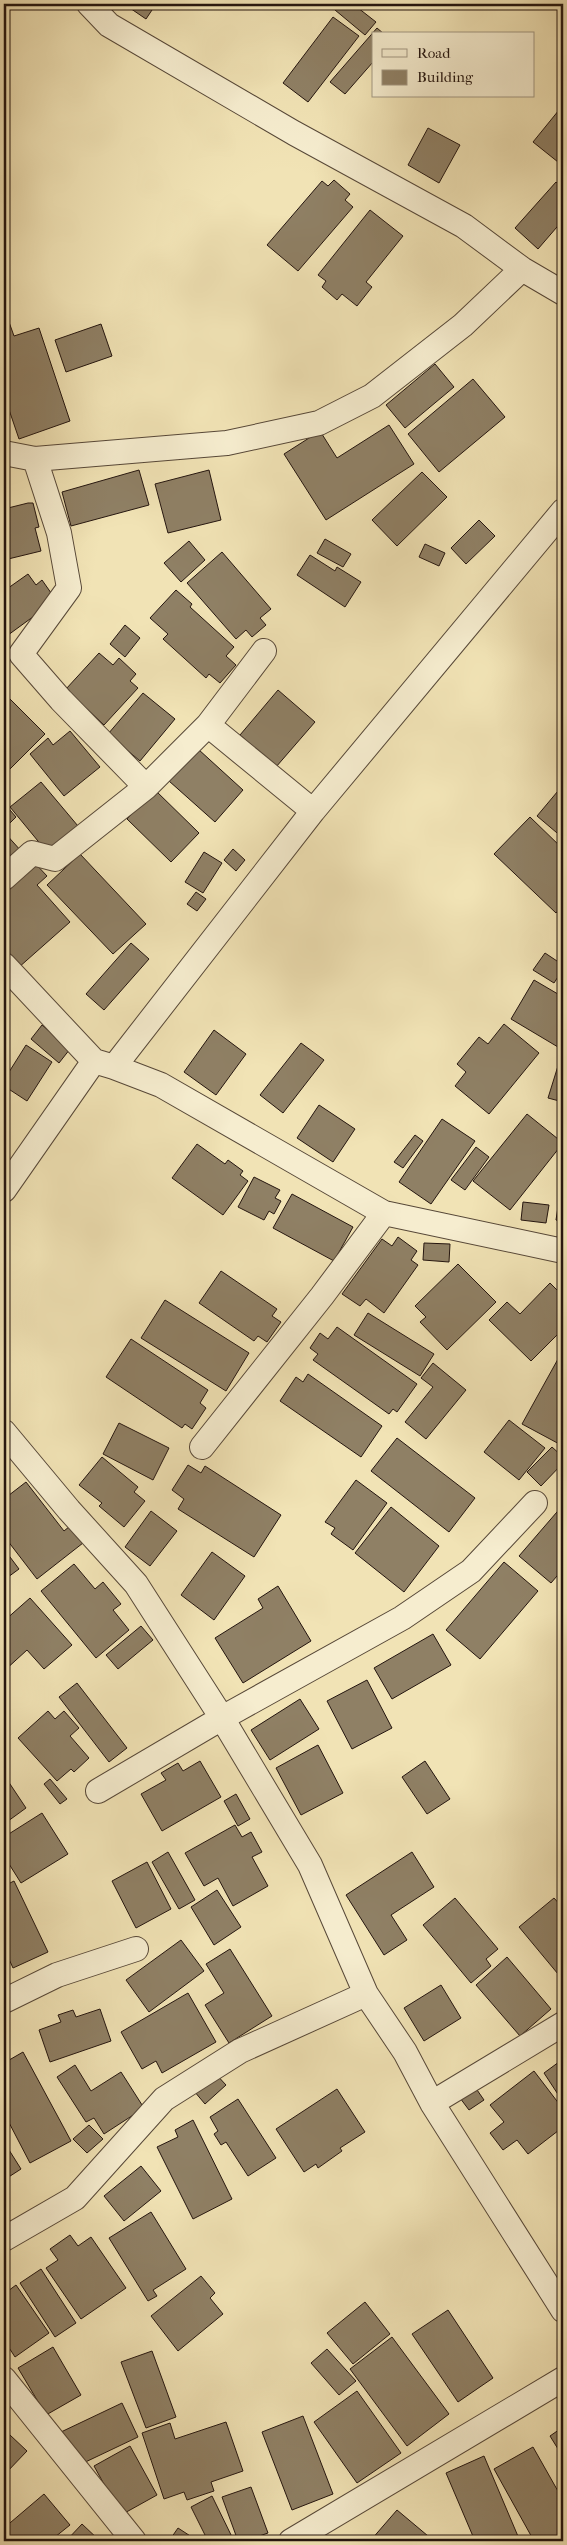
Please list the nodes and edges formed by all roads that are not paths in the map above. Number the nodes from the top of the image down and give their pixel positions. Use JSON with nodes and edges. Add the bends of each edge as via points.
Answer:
{"nodes":[{"id":1,"x":89,"y":4,"type":"edge"},
{"id":2,"x":522,"y":269,"type":"junction"},
{"id":3,"x":563,"y":293,"type":"edge"},
{"id":4,"x":4,"y":453,"type":"edge"},
{"id":5,"x":35,"y":459,"type":"junction"},
{"id":6,"x":563,"y":511,"type":"edge"},
{"id":7,"x":264,"y":651,"type":"dead end"},
{"id":8,"x":208,"y":725,"type":"junction"},
{"id":9,"x":146,"y":787,"type":"junction"},
{"id":10,"x":313,"y":811,"type":"junction"},
{"id":11,"x":4,"y":878,"type":"edge"},
{"id":12,"x":4,"y":965,"type":"edge"},
{"id":13,"x":104,"y":1064,"type":"junction"},
{"id":14,"x":4,"y":1190,"type":"edge"},
{"id":15,"x":384,"y":1213,"type":"junction"},
{"id":16,"x":563,"y":1251,"type":"edge"},
{"id":17,"x":4,"y":1432,"type":"edge"},
{"id":18,"x":202,"y":1447,"type":"dead end"},
{"id":19,"x":535,"y":1503,"type":"dead end"},
{"id":20,"x":222,"y":1718,"type":"junction"},
{"id":21,"x":98,"y":1792,"type":"dead end"},
{"id":22,"x":136,"y":1949,"type":"dead end"},
{"id":23,"x":366,"y":1994,"type":"junction"},
{"id":24,"x":4,"y":2001,"type":"edge"},
{"id":25,"x":563,"y":2024,"type":"edge"},
{"id":26,"x":432,"y":2104,"type":"junction"},
{"id":27,"x":4,"y":2239,"type":"edge"},
{"id":28,"x":563,"y":2310,"type":"edge"},
{"id":29,"x":4,"y":2379,"type":"edge"},
{"id":30,"x":563,"y":2379,"type":"edge"},
{"id":31,"x":134,"y":2541,"type":"edge"},
{"id":32,"x":291,"y":2541,"type":"edge"}],
"edges":[{"from":1,"to":2,"type":"street","via":[[109,25],[294,133],[464,226]]},
{"from":2,"to":3,"type":"street"},
{"from":2,"to":5,"type":"street","via":[[463,325],[372,396],[319,423],[227,443]]},
{"from":4,"to":5,"type":"street"},
{"from":5,"to":9,"type":"street","via":[[59,533],[69,588],[21,654]]},
{"from":6,"to":10,"type":"street"},
{"from":7,"to":8,"type":"street"},
{"from":8,"to":9,"type":"street"},
{"from":8,"to":10,"type":"street"},
{"from":9,"to":11,"type":"street","via":[[55,859],[32,853]]},
{"from":10,"to":13,"type":"street"},
{"from":12,"to":13,"type":"street"},
{"from":13,"to":14,"type":"street"},
{"from":13,"to":15,"type":"street","via":[[161,1085]]},
{"from":15,"to":16,"type":"street"},
{"from":15,"to":18,"type":"street"},
{"from":17,"to":20,"type":"street","via":[[136,1584]]},
{"from":19,"to":20,"type":"street","via":[[471,1571],[402,1618]]},
{"from":20,"to":21,"type":"street"},
{"from":20,"to":23,"type":"street","via":[[310,1865]]},
{"from":22,"to":24,"type":"street","via":[[57,1975]]},
{"from":23,"to":26,"type":"street","via":[[405,2052]]},
{"from":23,"to":27,"type":"street","via":[[240,2051],[164,2099],[75,2198]]},
{"from":25,"to":26,"type":"street"},
{"from":26,"to":28,"type":"street"},
{"from":29,"to":31,"type":"street"},
{"from":30,"to":32,"type":"street"}]}
